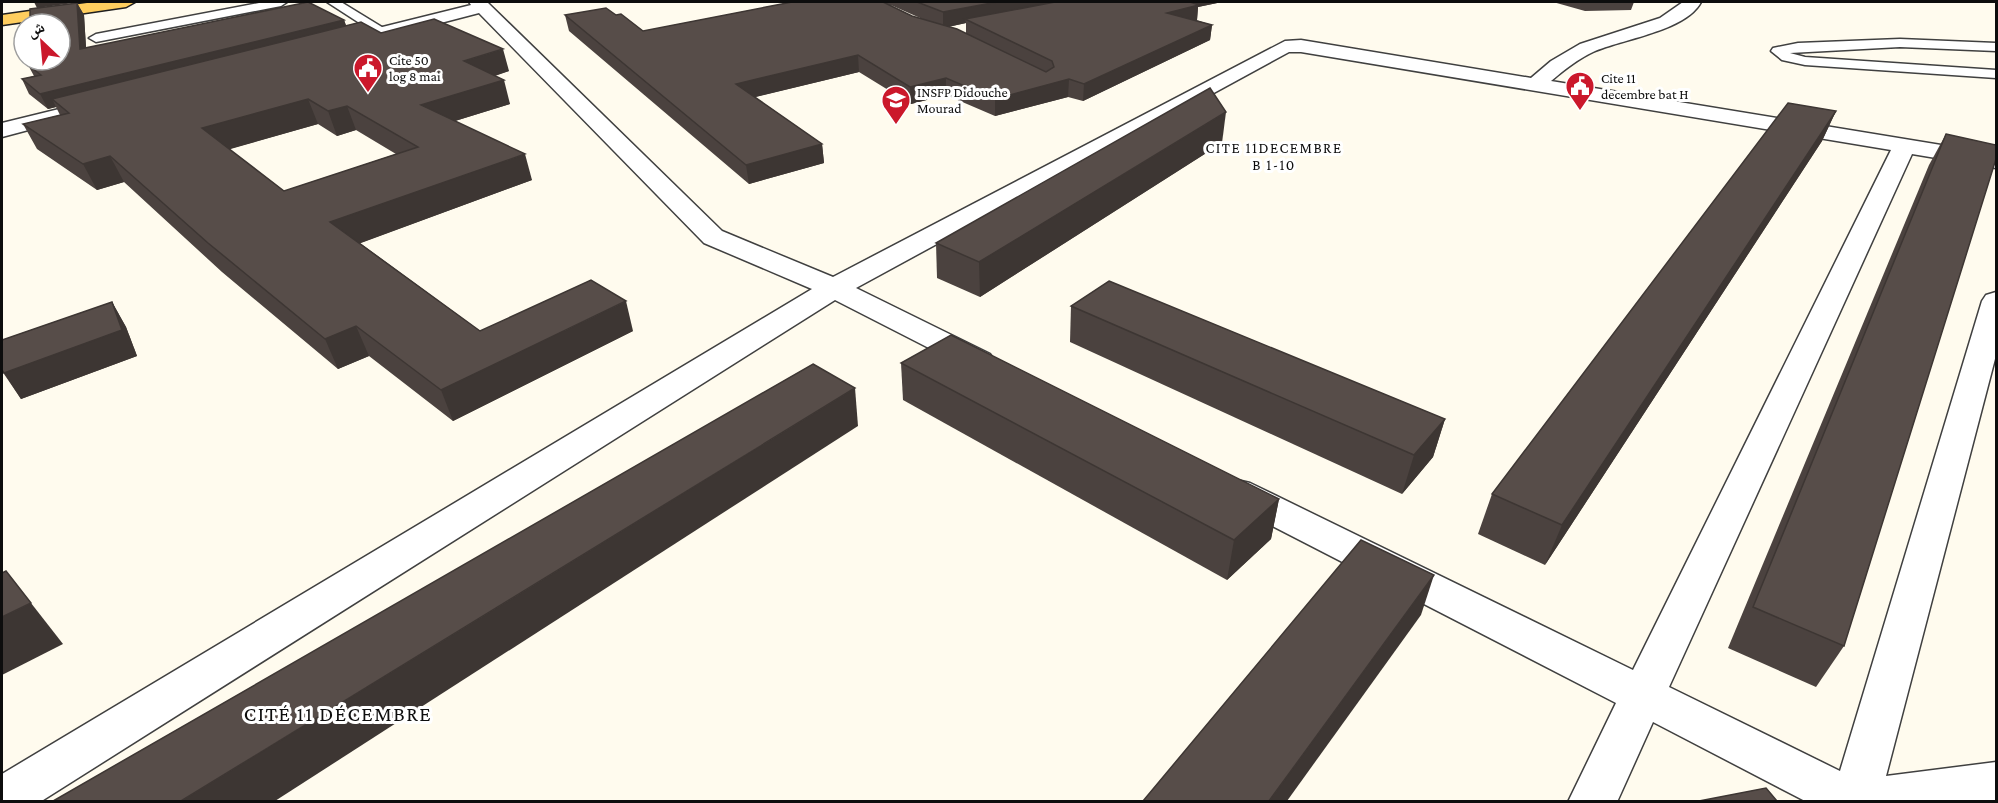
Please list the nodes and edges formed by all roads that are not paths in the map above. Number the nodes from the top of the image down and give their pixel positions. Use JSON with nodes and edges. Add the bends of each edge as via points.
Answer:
{"nodes":[{"id":1,"x":94,"y":2,"type":"edge"},
{"id":2,"x":126,"y":2,"type":"edge"},
{"id":3,"x":281,"y":2,"type":"edge"},
{"id":4,"x":333,"y":2,"type":"edge"},
{"id":5,"x":1693,"y":2,"type":"edge"},
{"id":6,"x":481,"y":4,"type":"edge"},
{"id":7,"x":2,"y":15,"type":"edge"},
{"id":8,"x":2,"y":20,"type":"edge"},
{"id":9,"x":383,"y":32,"type":"junction"},
{"id":10,"x":96,"y":38,"type":"dead end"},
{"id":11,"x":1996,"y":47,"type":"edge"},
{"id":12,"x":314,"y":50,"type":"edge"},
{"id":13,"x":1996,"y":74,"type":"edge"},
{"id":14,"x":1536,"y":84,"type":"junction"},
{"id":15,"x":117,"y":100,"type":"edge"},
{"id":16,"x":2,"y":130,"type":"edge"},
{"id":17,"x":1905,"y":145,"type":"junction"},
{"id":18,"x":1996,"y":161,"type":"edge"},
{"id":19,"x":834,"y":288,"type":"junction"},
{"id":20,"x":1996,"y":301,"type":"edge"},
{"id":21,"x":1004,"y":374,"type":"edge"},
{"id":22,"x":1205,"y":476,"type":"edge"},
{"id":23,"x":1641,"y":696,"type":"junction"},
{"id":24,"x":1996,"y":783,"type":"edge"},
{"id":25,"x":2,"y":799,"type":"edge"},
{"id":26,"x":1592,"y":801,"type":"edge"},
{"id":27,"x":1855,"y":801,"type":"edge"}],
"edges":[{"from":1,"to":7,"type":"main road"},
{"from":2,"to":8,"type":"main road"},
{"from":3,"to":10,"type":"lane"},
{"from":4,"to":9,"type":"lane"},
{"from":5,"to":14,"type":"street","via":[[1666,22],[1587,48]]},
{"from":6,"to":9,"type":"street"},
{"from":6,"to":19,"type":"street","via":[[713,237]]},
{"from":9,"to":12,"type":"street"},
{"from":11,"to":13,"type":"lane","via":[[1900,43],[1778,51],[1805,61]]},
{"from":14,"to":17,"type":"street"},
{"from":14,"to":19,"type":"street","via":[[1301,46],[1285,47]]},
{"from":15,"to":16,"type":"street"},
{"from":17,"to":18,"type":"street"},
{"from":17,"to":23,"type":"street"},
{"from":19,"to":21,"type":"street"},
{"from":19,"to":25,"type":"street"},
{"from":20,"to":27,"type":"street"},
{"from":22,"to":23,"type":"street"},
{"from":23,"to":26,"type":"street"},
{"from":23,"to":27,"type":"street"},
{"from":24,"to":27,"type":"street"}]}
